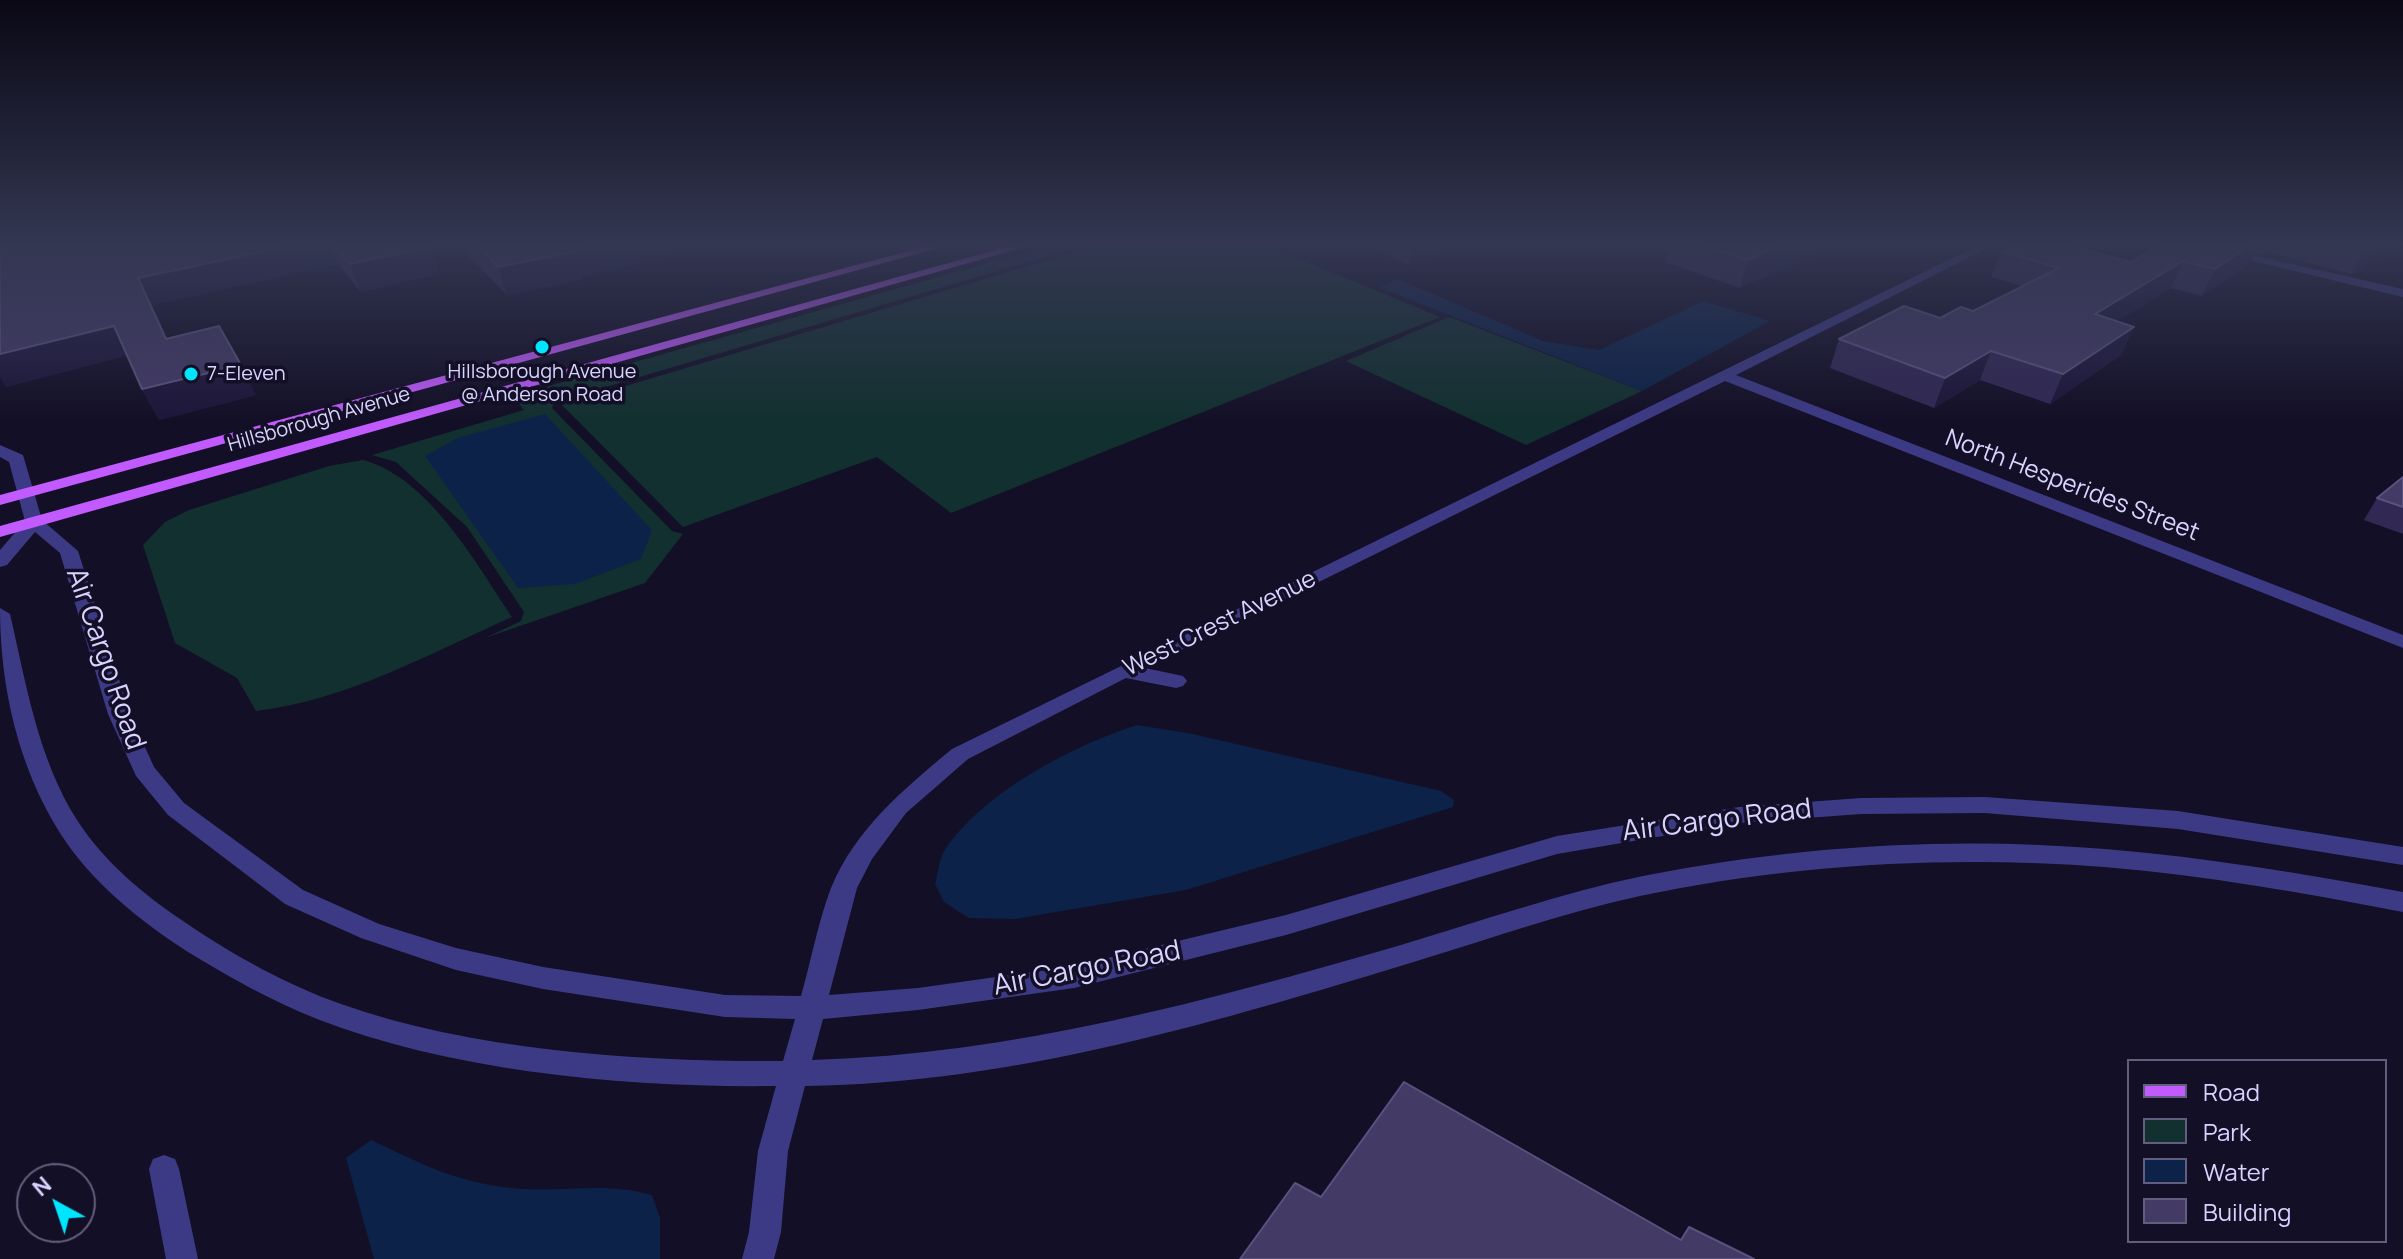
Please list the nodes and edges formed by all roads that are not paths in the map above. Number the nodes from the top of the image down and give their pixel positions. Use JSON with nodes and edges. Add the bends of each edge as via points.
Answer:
{"nodes":[{"id":1,"x":719,"y":306,"type":"edge"},
{"id":2,"x":809,"y":306,"type":"edge"},
{"id":3,"x":1865,"y":306,"type":"edge"},
{"id":4,"x":711,"y":308,"type":"junction"},
{"id":5,"x":1724,"y":375,"type":"junction"},
{"id":6,"x":486,"y":396,"type":"junction"},
{"id":7,"x":0,"y":450,"type":"edge"},
{"id":8,"x":27,"y":493,"type":"junction"},
{"id":9,"x":0,"y":500,"type":"edge"},
{"id":10,"x":34,"y":522,"type":"junction"},
{"id":11,"x":0,"y":532,"type":"edge"},
{"id":12,"x":0,"y":561,"type":"edge"},
{"id":13,"x":0,"y":614,"type":"edge"},
{"id":14,"x":2403,"y":642,"type":"edge"},
{"id":15,"x":1125,"y":671,"type":"junction"},
{"id":16,"x":1176,"y":681,"type":"dead end"},
{"id":17,"x":2403,"y":856,"type":"edge"},
{"id":18,"x":2403,"y":902,"type":"edge"},
{"id":19,"x":812,"y":1008,"type":"junction"},
{"id":20,"x":793,"y":1076,"type":"junction"},
{"id":21,"x":164,"y":1169,"type":"dead end"},
{"id":22,"x":182,"y":1259,"type":"edge"},
{"id":23,"x":758,"y":1259,"type":"edge"}],
"edges":[{"from":1,"to":4,"type":"main road","name":"Hillsborough Avenue"},
{"from":2,"to":6,"type":"main road","name":"Hillsborough Avenue"},
{"from":3,"to":5,"type":"street","name":"West Crest Avenue"},
{"from":4,"to":6,"type":"main road","via":[[710,315],[691,325],[522,374]]},
{"from":4,"to":8,"type":"main road","name":"Hillsborough Avenue"},
{"from":5,"to":14,"type":"street","name":"North Hesperides Street"},
{"from":5,"to":15,"type":"street","name":"West Crest Avenue"},
{"from":6,"to":10,"type":"main road","name":"Hillsborough Avenue"},
{"from":7,"to":8,"type":"street","via":[[17,459]]},
{"from":8,"to":9,"type":"main road","name":"Hillsborough Avenue"},
{"from":8,"to":10,"type":"street"},
{"from":10,"to":11,"type":"main road","name":"Hillsborough Avenue"},
{"from":10,"to":12,"type":"street"},
{"from":10,"to":19,"type":"street","name":"Air Cargo Road","via":[[69,551],[119,714],[144,770],[176,809],[294,897],[370,931],[456,959],[543,978],[725,1006]]},
{"from":13,"to":20,"type":"street","name":"Air Cargo Road","via":[[28,732],[70,829],[118,882],[194,944],[287,995],[404,1035],[553,1060],[703,1076]]},
{"from":15,"to":16,"type":"street"},
{"from":15,"to":19,"type":"street","name":"West Crest Avenue","via":[[960,754],[898,807],[844,888]]},
{"from":17,"to":19,"type":"street","name":"Air Cargo Road","via":[[2178,820],[1998,806],[1861,806],[1739,815],[1557,845],[1127,966],[918,999]]},
{"from":18,"to":20,"type":"street","name":"Air Cargo Road","via":[[2220,870],[2028,854],[1822,860],[1585,899],[1209,1011],[1106,1036],[1021,1053]]},
{"from":19,"to":20,"type":"street","name":"West Crest Avenue"},
{"from":20,"to":23,"type":"street","name":"West Crest Avenue","via":[[773,1151]]},
{"from":21,"to":22,"type":"street"}]}
